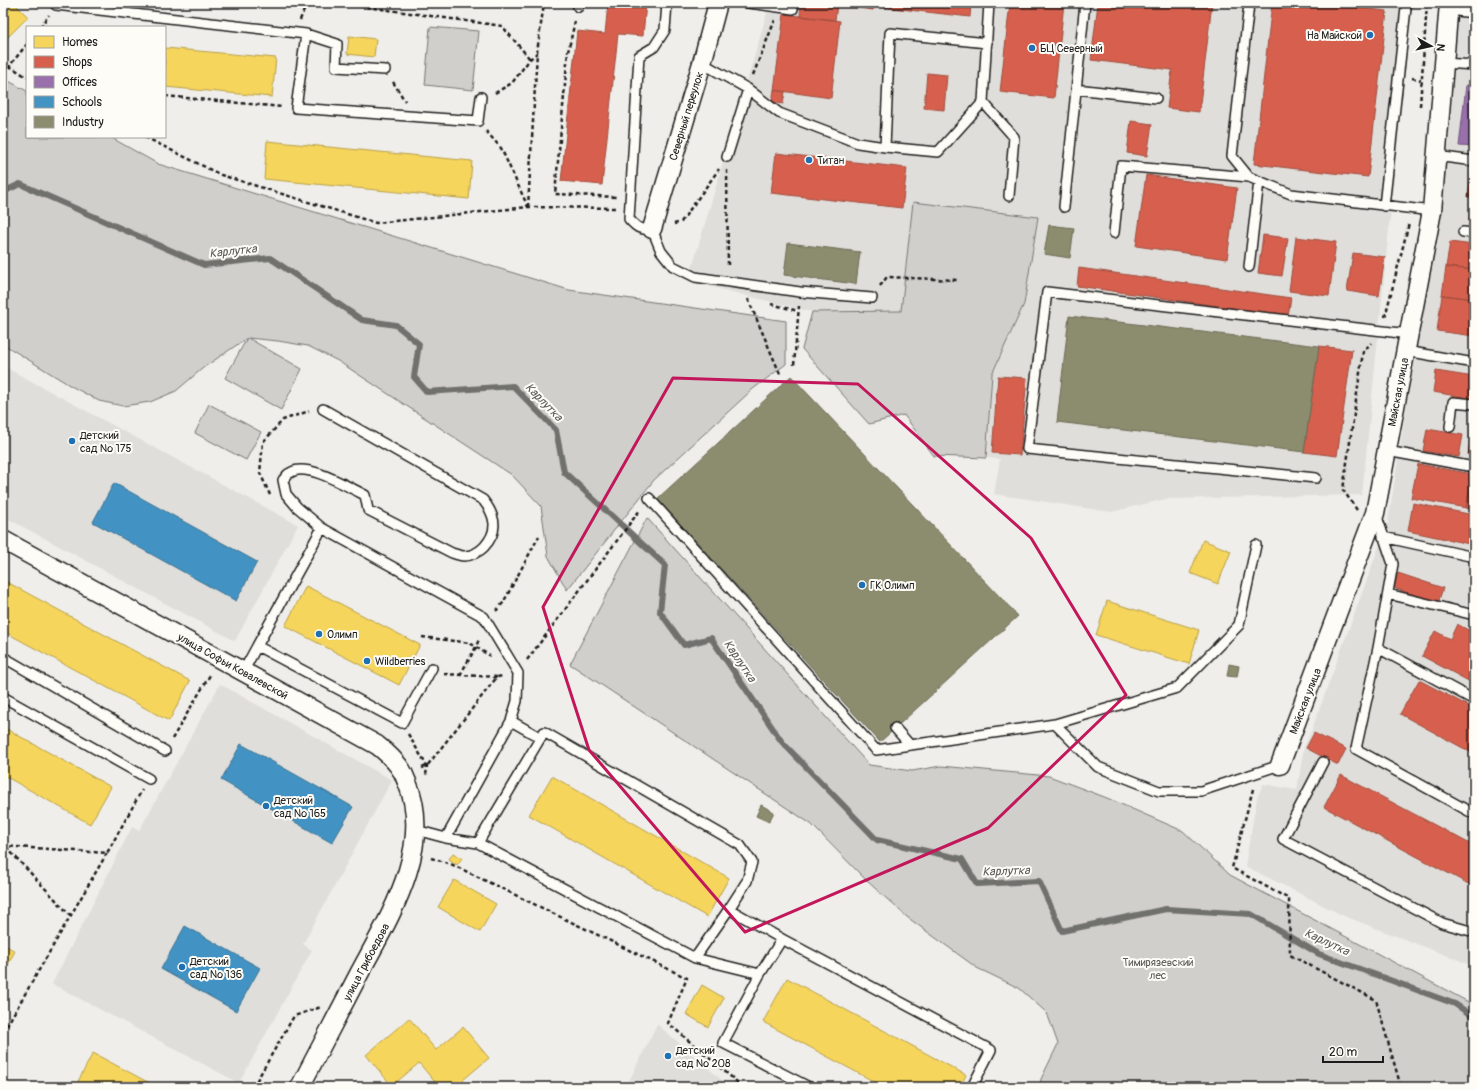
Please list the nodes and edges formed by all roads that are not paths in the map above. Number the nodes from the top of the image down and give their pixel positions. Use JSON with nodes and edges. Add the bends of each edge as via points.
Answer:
{"nodes":[{"id":1,"x":54,"y":3,"type":"edge"},
{"id":2,"x":667,"y":3,"type":"edge"},
{"id":3,"x":718,"y":3,"type":"edge"},
{"id":4,"x":748,"y":3,"type":"edge"},
{"id":5,"x":989,"y":3,"type":"edge"},
{"id":6,"x":1085,"y":3,"type":"edge"},
{"id":7,"x":1249,"y":4,"type":"dead end"},
{"id":8,"x":1449,"y":7,"type":"edge"},
{"id":9,"x":1406,"y":8,"type":"road end"},
{"id":10,"x":793,"y":9,"type":"dead end"},
{"id":11,"x":1474,"y":13,"type":"edge"},
{"id":12,"x":306,"y":34,"type":"junction"},
{"id":13,"x":987,"y":43,"type":"junction"},
{"id":14,"x":702,"y":63,"type":"junction"},
{"id":15,"x":1444,"y":63,"type":"junction"},
{"id":16,"x":1474,"y":65,"type":"edge"},
{"id":17,"x":385,"y":70,"type":"road end"},
{"id":18,"x":748,"y":89,"type":"junction"},
{"id":19,"x":1076,"y":89,"type":"junction"},
{"id":20,"x":481,"y":97,"type":"road end"},
{"id":21,"x":1156,"y":98,"type":"dead end"},
{"id":22,"x":983,"y":102,"type":"junction"},
{"id":23,"x":886,"y":147,"type":"junction"},
{"id":24,"x":1436,"y":156,"type":"junction"},
{"id":25,"x":727,"y":157,"type":"road end"},
{"id":26,"x":1474,"y":161,"type":"edge"},
{"id":27,"x":1249,"y":177,"type":"junction"},
{"id":28,"x":1259,"y":181,"type":"junction"},
{"id":29,"x":1009,"y":196,"type":"dead end"},
{"id":30,"x":1384,"y":206,"type":"junction"},
{"id":31,"x":1064,"y":207,"type":"dead end"},
{"id":32,"x":1432,"y":211,"type":"junction"},
{"id":33,"x":652,"y":229,"type":"junction"},
{"id":34,"x":1463,"y":232,"type":"dead end"},
{"id":35,"x":1114,"y":233,"type":"dead end"},
{"id":36,"x":1474,"y":234,"type":"edge"},
{"id":37,"x":1249,"y":267,"type":"dead end"},
{"id":38,"x":872,"y":298,"type":"road end"},
{"id":39,"x":1407,"y":343,"type":"junction"},
{"id":40,"x":1474,"y":363,"type":"edge"},
{"id":41,"x":1474,"y":404,"type":"edge"},
{"id":42,"x":323,"y":409,"type":"road end"},
{"id":43,"x":1450,"y":427,"type":"dead end"},
{"id":44,"x":1387,"y":451,"type":"junction"},
{"id":45,"x":1474,"y":467,"type":"edge"},
{"id":46,"x":1316,"y":478,"type":"dead end"},
{"id":47,"x":650,"y":498,"type":"road end"},
{"id":48,"x":1376,"y":526,"type":"junction"},
{"id":49,"x":322,"y":528,"type":"junction"},
{"id":50,"x":3,"y":540,"type":"edge"},
{"id":51,"x":1256,"y":545,"type":"dead end"},
{"id":52,"x":1474,"y":557,"type":"edge"},
{"id":53,"x":1388,"y":594,"type":"junction"},
{"id":54,"x":1474,"y":614,"type":"edge"},
{"id":55,"x":258,"y":646,"type":"junction"},
{"id":56,"x":1378,"y":648,"type":"junction"},
{"id":57,"x":3,"y":657,"type":"edge"},
{"id":58,"x":431,"y":671,"type":"road end"},
{"id":59,"x":243,"y":672,"type":"junction"},
{"id":60,"x":3,"y":697,"type":"edge"},
{"id":61,"x":1474,"y":700,"type":"edge"},
{"id":62,"x":511,"y":721,"type":"junction"},
{"id":63,"x":1055,"y":724,"type":"junction"},
{"id":64,"x":895,"y":728,"type":"dead end"},
{"id":65,"x":541,"y":738,"type":"junction"},
{"id":66,"x":910,"y":745,"type":"junction"},
{"id":67,"x":165,"y":751,"type":"road end"},
{"id":68,"x":1322,"y":762,"type":"dead end"},
{"id":69,"x":1280,"y":765,"type":"joint"},
{"id":70,"x":149,"y":779,"type":"road end"},
{"id":71,"x":1474,"y":814,"type":"edge"},
{"id":72,"x":416,"y":830,"type":"junction"},
{"id":73,"x":446,"y":838,"type":"junction"},
{"id":74,"x":478,"y":844,"type":"junction"},
{"id":75,"x":729,"y":909,"type":"junction"},
{"id":76,"x":1474,"y":932,"type":"edge"},
{"id":77,"x":782,"y":939,"type":"junction"},
{"id":78,"x":694,"y":958,"type":"junction"},
{"id":79,"x":760,"y":974,"type":"junction"},
{"id":80,"x":300,"y":1087,"type":"edge"},
{"id":81,"x":809,"y":1087,"type":"edge"},
{"id":82,"x":972,"y":1087,"type":"edge"}],
"edges":[{"from":1,"to":12,"type":"lane","via":[[56,6]]},
{"from":2,"to":33,"type":"lane","via":[[665,30],[654,47],[639,56],[629,219],[637,228]]},
{"from":3,"to":14,"type":"street","name":"Северный переулок"},
{"from":4,"to":10,"type":"lane"},
{"from":5,"to":13,"type":"lane"},
{"from":6,"to":19,"type":"lane"},
{"from":7,"to":27,"type":"lane","via":[[1232,156]]},
{"from":8,"to":11,"type":"lane"},
{"from":8,"to":15,"type":"street","name":"Майская улица"},
{"from":9,"to":30,"type":"lane"},
{"from":12,"to":17,"type":"lane","via":[[337,44],[336,67]]},
{"from":12,"to":20,"type":"lane","via":[[296,108],[478,121]]},
{"from":13,"to":22,"type":"lane"},
{"from":13,"to":23,"type":"lane","via":[[890,33]]},
{"from":14,"to":18,"type":"lane"},
{"from":14,"to":33,"type":"street","name":"Северный переулок"},
{"from":15,"to":16,"type":"lane"},
{"from":15,"to":24,"type":"street","name":"Майская улица"},
{"from":18,"to":23,"type":"lane","via":[[779,113],[858,143]]},
{"from":18,"to":25,"type":"lane"},
{"from":19,"to":21,"type":"lane"},
{"from":19,"to":31,"type":"lane"},
{"from":22,"to":23,"type":"lane","via":[[938,152]]},
{"from":22,"to":29,"type":"lane","via":[[1014,137]]},
{"from":24,"to":26,"type":"lane"},
{"from":24,"to":32,"type":"street","name":"Майская улица"},
{"from":27,"to":28,"type":"lane"},
{"from":27,"to":35,"type":"lane","via":[[1121,166]]},
{"from":28,"to":30,"type":"lane","via":[[1291,194]]},
{"from":28,"to":37,"type":"lane"},
{"from":30,"to":32,"type":"lane"},
{"from":32,"to":39,"type":"street","name":"Майская улица"},
{"from":33,"to":38,"type":"lane","via":[[661,251],[673,266],[695,277],[800,292]]},
{"from":34,"to":36,"type":"lane"},
{"from":39,"to":40,"type":"lane"},
{"from":39,"to":44,"type":"street","name":"Майская улица"},
{"from":39,"to":46,"type":"lane","via":[[1381,332],[1047,292],[1027,449]]},
{"from":41,"to":43,"type":"lane","via":[[1453,402]]},
{"from":42,"to":49,"type":"lane","via":[[483,500],[489,507],[495,527],[491,539],[482,549],[465,556],[452,553],[368,510],[364,495],[311,471],[290,472],[283,480],[286,494]]},
{"from":44,"to":45,"type":"lane"},
{"from":44,"to":48,"type":"street","name":"Майская улица"},
{"from":47,"to":66,"type":"lane","via":[[876,750]]},
{"from":48,"to":52,"type":"lane"},
{"from":48,"to":53,"type":"lane","via":[[1393,564]]},
{"from":48,"to":69,"type":"street","name":"Майская улица"},
{"from":49,"to":55,"type":"lane"},
{"from":49,"to":62,"type":"lane","via":[[484,617],[518,673],[517,701]]},
{"from":50,"to":59,"type":"street","name":"улица Софьи Ковалевской"},
{"from":51,"to":63,"type":"lane","via":[[1238,625],[1177,688]]},
{"from":53,"to":54,"type":"lane"},
{"from":53,"to":56,"type":"lane"},
{"from":55,"to":58,"type":"lane","via":[[402,723]]},
{"from":55,"to":59,"type":"lane"},
{"from":56,"to":61,"type":"lane"},
{"from":56,"to":71,"type":"lane","via":[[1356,749]]},
{"from":57,"to":67,"type":"lane"},
{"from":59,"to":72,"type":"street","name":"улица Софьи Ковалевской","via":[[377,745],[388,754],[402,770],[413,799]]},
{"from":60,"to":70,"type":"lane"},
{"from":62,"to":65,"type":"lane"},
{"from":62,"to":73,"type":"lane"},
{"from":63,"to":66,"type":"lane"},
{"from":63,"to":69,"type":"lane","via":[[1098,767],[1159,791],[1201,792]]},
{"from":64,"to":66,"type":"lane"},
{"from":65,"to":74,"type":"lane"},
{"from":65,"to":75,"type":"lane","via":[[544,732],[740,845],[752,862],[747,881]]},
{"from":68,"to":76,"type":"lane","via":[[1284,839],[1442,923]]},
{"from":72,"to":73,"type":"lane"},
{"from":72,"to":80,"type":"street","name":"улица Грибоедова","via":[[405,882]]},
{"from":73,"to":74,"type":"lane"},
{"from":74,"to":78,"type":"lane"},
{"from":75,"to":77,"type":"lane"},
{"from":75,"to":78,"type":"lane"},
{"from":77,"to":79,"type":"lane"},
{"from":77,"to":82,"type":"lane","via":[[991,1050]]},
{"from":78,"to":79,"type":"lane"},
{"from":79,"to":81,"type":"lane","via":[[723,1043]]}]}
